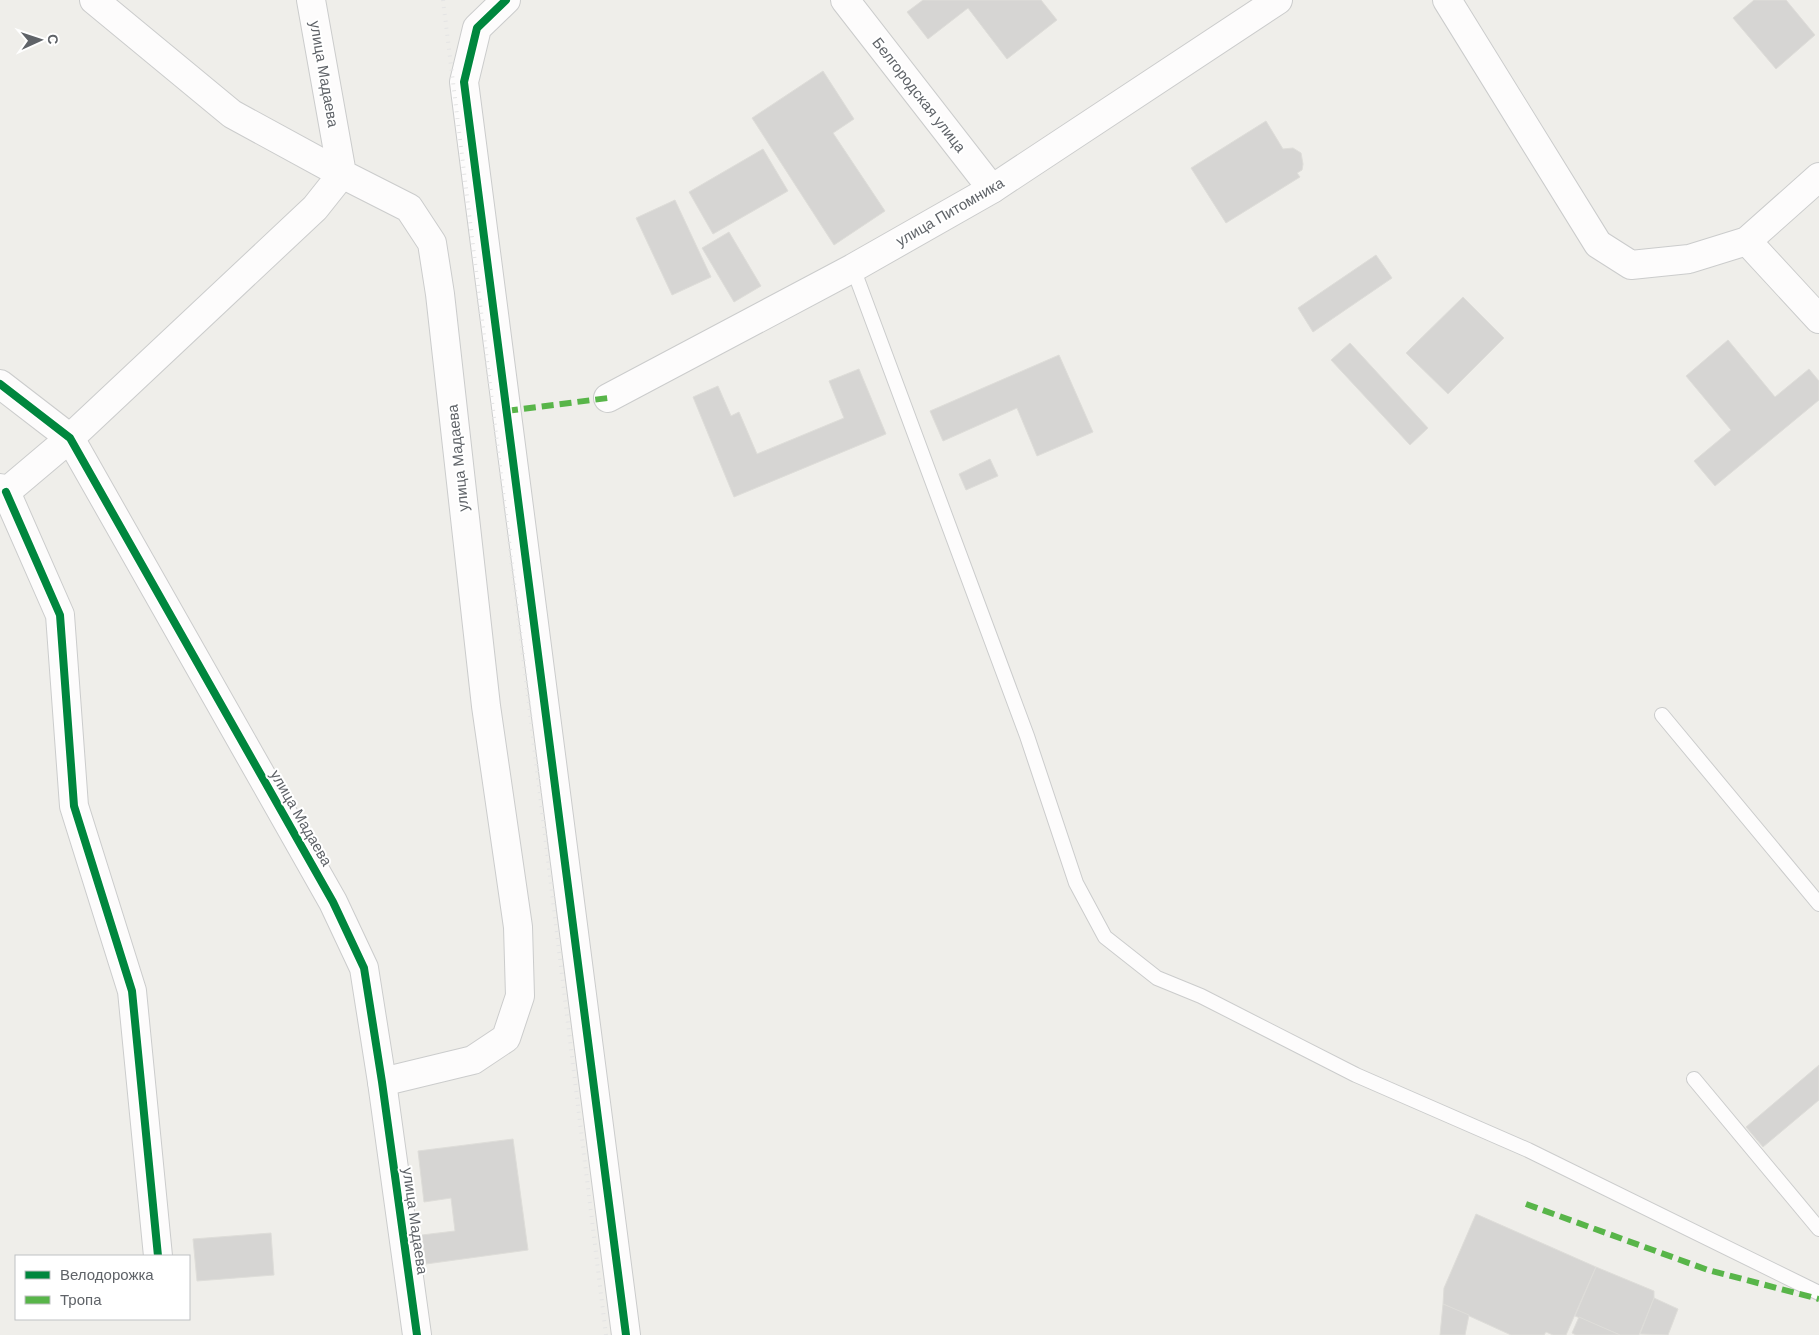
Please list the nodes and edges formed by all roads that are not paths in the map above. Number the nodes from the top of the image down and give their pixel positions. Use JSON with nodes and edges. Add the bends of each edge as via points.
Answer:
{"nodes":[{"id":1,"x":94,"y":0,"type":"edge"},
{"id":2,"x":311,"y":0,"type":"edge"},
{"id":3,"x":506,"y":0,"type":"edge"},
{"id":4,"x":845,"y":0,"type":"edge"},
{"id":5,"x":1278,"y":0,"type":"edge"},
{"id":6,"x":1447,"y":0,"type":"edge"},
{"id":7,"x":342,"y":174,"type":"junction"},
{"id":8,"x":1819,"y":177,"type":"edge"},
{"id":9,"x":992,"y":189,"type":"junction"},
{"id":10,"x":1747,"y":241,"type":"junction"},
{"id":11,"x":853,"y":268,"type":"junction"},
{"id":12,"x":1819,"y":319,"type":"edge"},
{"id":13,"x":0,"y":384,"type":"edge"},
{"id":14,"x":608,"y":398,"type":"dead end"},
{"id":15,"x":70,"y":438,"type":"junction"},
{"id":16,"x":3,"y":490,"type":"edge"},
{"id":17,"x":1662,"y":715,"type":"dead end"},
{"id":18,"x":1819,"y":904,"type":"edge"},
{"id":19,"x":1694,"y":1079,"type":"dead end"},
{"id":20,"x":382,"y":1082,"type":"junction"},
{"id":21,"x":1819,"y":1229,"type":"edge"},
{"id":22,"x":158,"y":1255,"type":"edge"},
{"id":23,"x":1819,"y":1293,"type":"edge"},
{"id":24,"x":417,"y":1335,"type":"edge"},
{"id":25,"x":626,"y":1335,"type":"edge"}],
"edges":[{"from":1,"to":7,"type":"street","via":[[232,114]]},
{"from":2,"to":7,"type":"street","name":"улица Мадаева"},
{"from":3,"to":25,"type":"street","via":[[477,28],[464,82]]},
{"from":4,"to":9,"type":"street","name":"Белгородская улица"},
{"from":5,"to":9,"type":"street","name":"улица Питомника"},
{"from":6,"to":10,"type":"street","via":[[1598,244],[1631,265],[1690,259]]},
{"from":7,"to":15,"type":"street","via":[[315,208]]},
{"from":7,"to":20,"type":"street","name":"улица Мадаева","via":[[409,208],[432,243],[486,706],[518,927],[520,996],[506,1038],[473,1060]]},
{"from":8,"to":10,"type":"street"},
{"from":9,"to":11,"type":"street","name":"улица Питомника"},
{"from":10,"to":12,"type":"street"},
{"from":11,"to":14,"type":"street","name":"улица Питомника"},
{"from":11,"to":23,"type":"lane","via":[[1027,736],[1076,883],[1105,937],[1157,978],[1201,996],[1356,1075],[1528,1150]]},
{"from":13,"to":15,"type":"street","name":"улица Мадаева"},
{"from":15,"to":16,"type":"street"},
{"from":15,"to":20,"type":"street","name":"улица Мадаева","via":[[333,902],[364,968]]},
{"from":16,"to":22,"type":"street","via":[[60,615],[74,806],[132,991]]},
{"from":17,"to":18,"type":"lane"},
{"from":19,"to":21,"type":"lane"},
{"from":20,"to":24,"type":"street","name":"улица Мадаева"}]}
